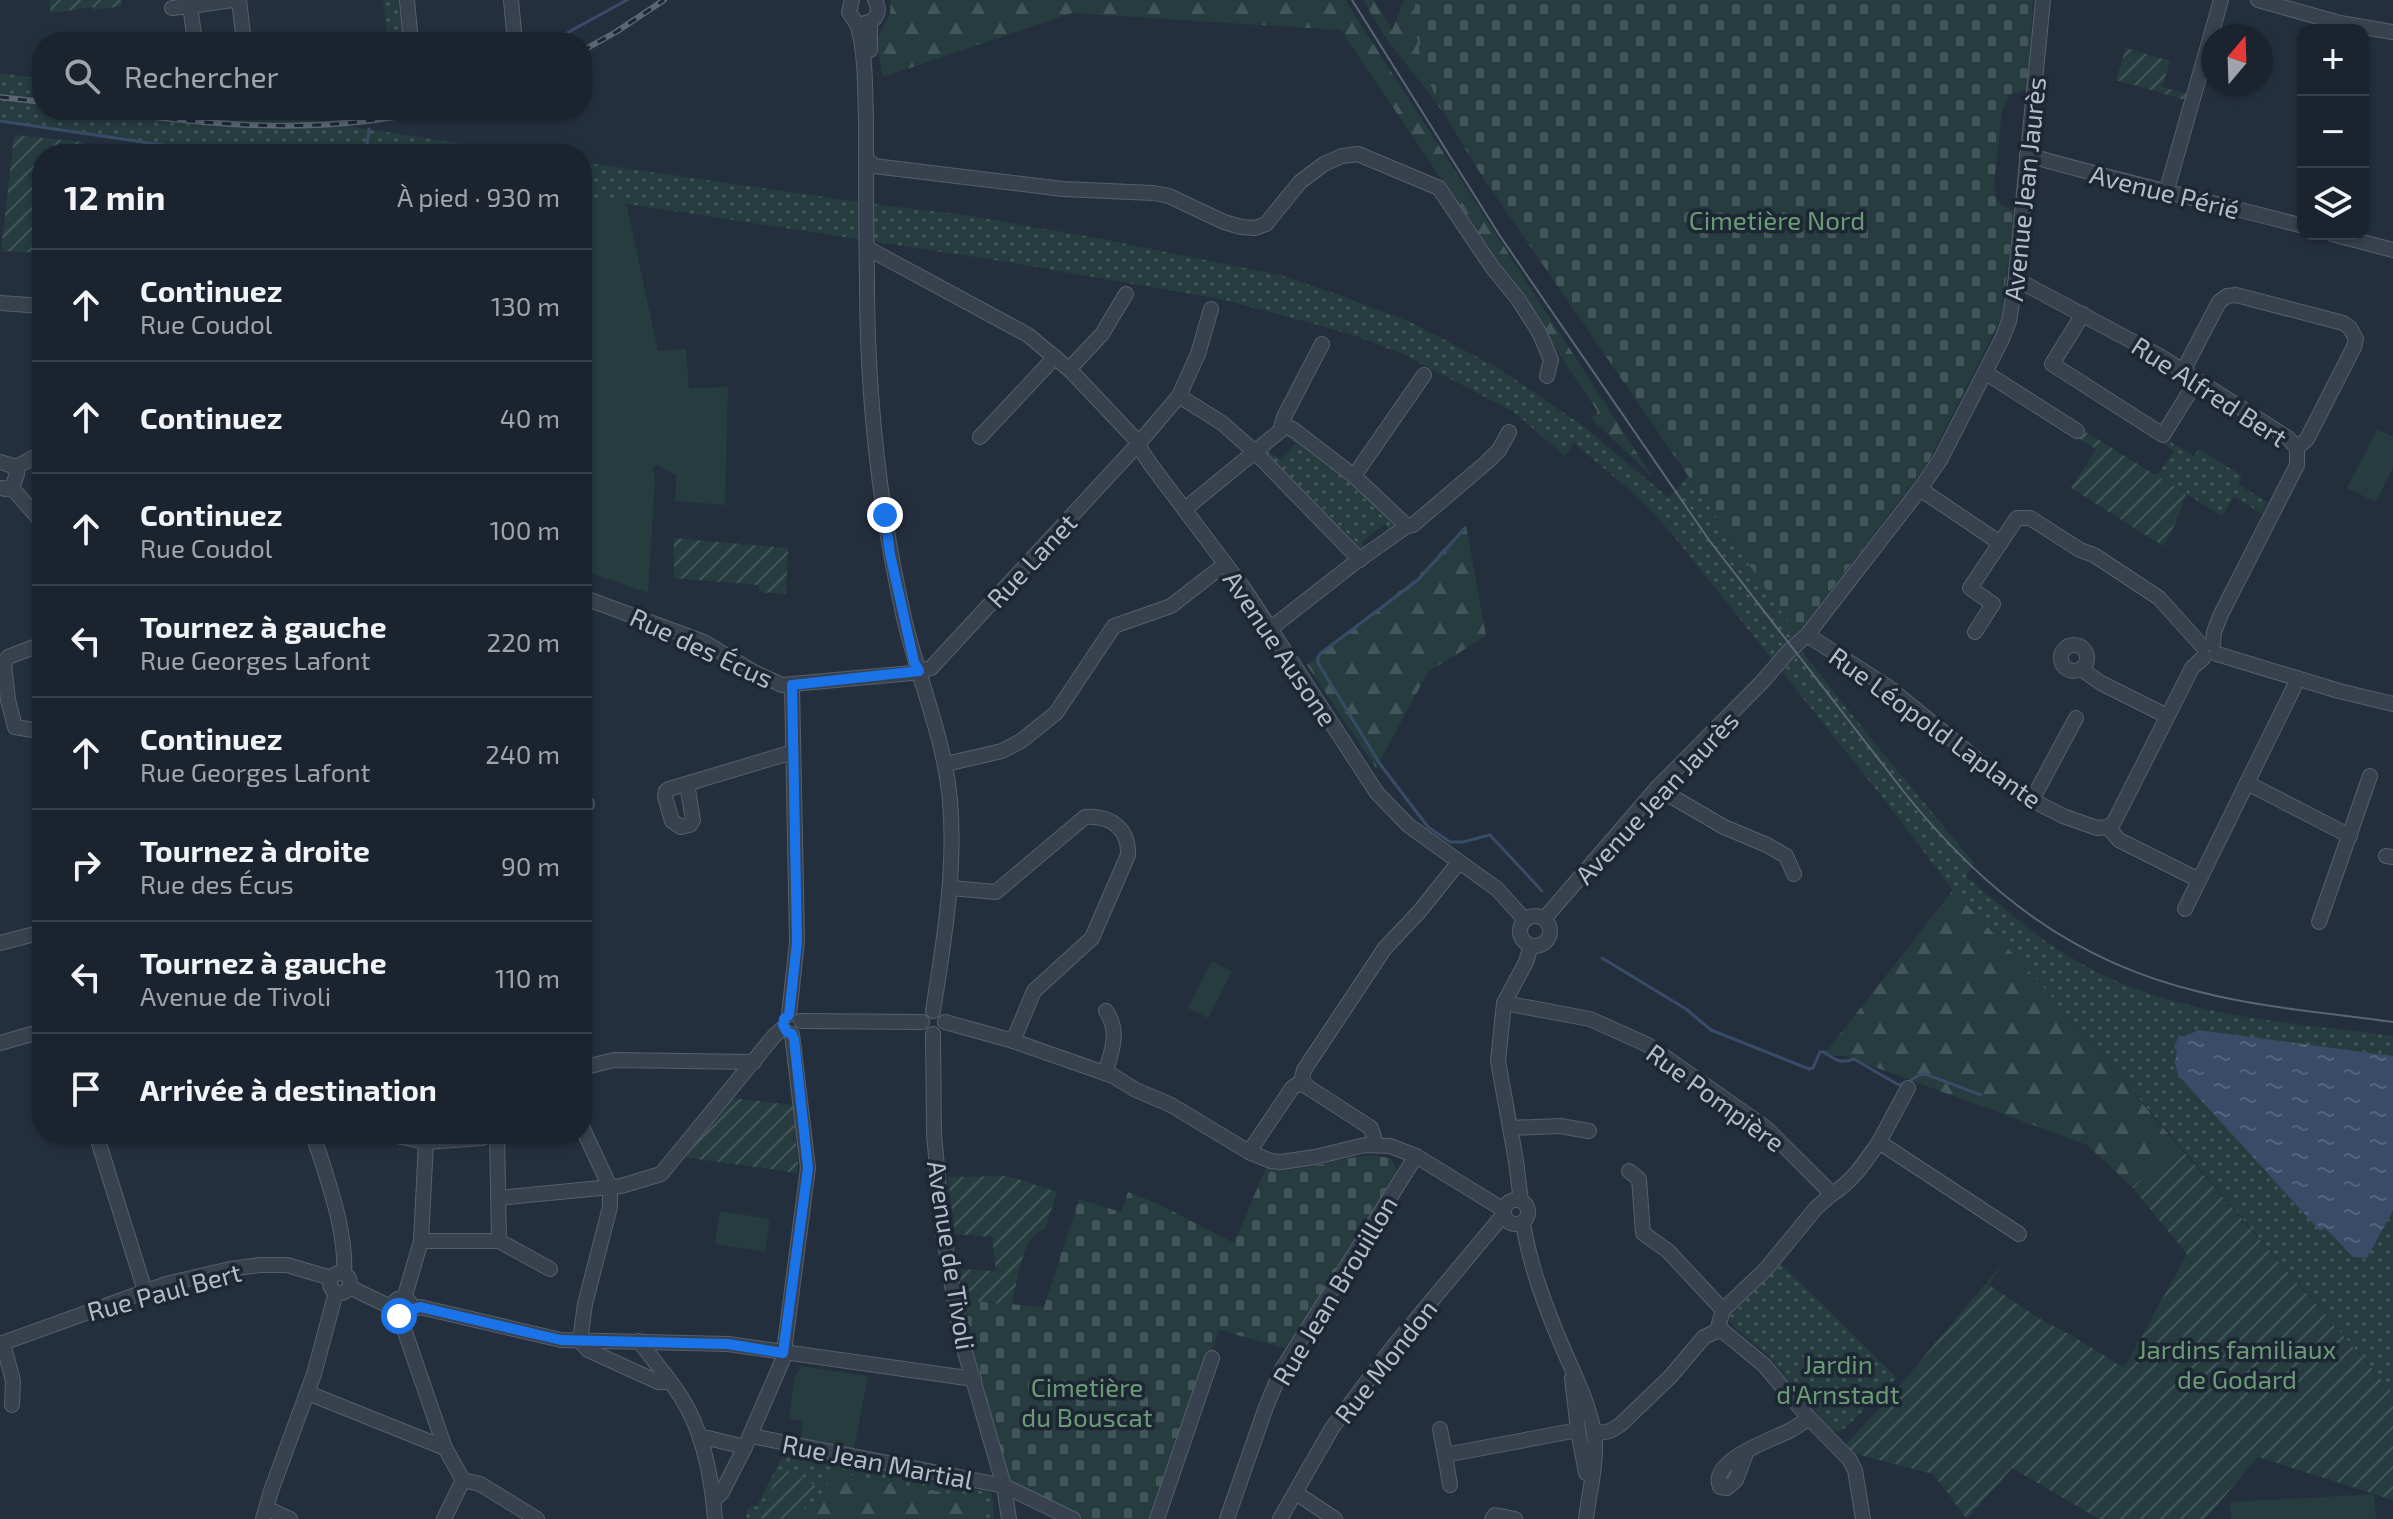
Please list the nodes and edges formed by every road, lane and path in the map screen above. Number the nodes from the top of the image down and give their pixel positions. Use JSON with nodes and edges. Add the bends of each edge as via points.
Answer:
{"nodes":[{"id":1,"x":233,"y":0,"type":"edge"},
{"id":2,"x":239,"y":0,"type":"edge"},
{"id":3,"x":407,"y":0,"type":"edge"},
{"id":4,"x":511,"y":0,"type":"edge"},
{"id":5,"x":875,"y":0,"type":"edge"},
{"id":6,"x":2043,"y":0,"type":"edge"},
{"id":7,"x":2221,"y":0,"type":"edge"},
{"id":8,"x":2258,"y":0,"type":"edge"},
{"id":9,"x":848,"y":2,"type":"edge"},
{"id":10,"x":190,"y":6,"type":"junction"},
{"id":11,"x":172,"y":8,"type":"dead end"},
{"id":12,"x":864,"y":22,"type":"junction"},
{"id":13,"x":194,"y":32,"type":"edge"},
{"id":14,"x":243,"y":32,"type":"edge"},
{"id":15,"x":410,"y":32,"type":"edge"},
{"id":16,"x":514,"y":32,"type":"edge"},
{"id":17,"x":2393,"y":32,"type":"edge"},
{"id":18,"x":2027,"y":155,"type":"junction"},
{"id":19,"x":870,"y":162,"type":"junction"},
{"id":20,"x":2166,"y":193,"type":"junction"},
{"id":21,"x":2297,"y":225,"type":"edge"},
{"id":22,"x":2355,"y":240,"type":"edge"},
{"id":23,"x":870,"y":250,"type":"junction"},
{"id":24,"x":2393,"y":250,"type":"edge"},
{"id":25,"x":2015,"y":284,"type":"junction"},
{"id":26,"x":1126,"y":294,"type":"dead end"},
{"id":27,"x":0,"y":303,"type":"edge"},
{"id":28,"x":32,"y":305,"type":"edge"},
{"id":29,"x":1211,"y":309,"type":"dead end"},
{"id":30,"x":2083,"y":314,"type":"junction"},
{"id":31,"x":1322,"y":344,"type":"dead end"},
{"id":32,"x":1055,"y":357,"type":"junction"},
{"id":33,"x":1071,"y":371,"type":"junction"},
{"id":34,"x":2183,"y":371,"type":"junction"},
{"id":35,"x":1986,"y":373,"type":"junction"},
{"id":36,"x":1424,"y":375,"type":"dead end"},
{"id":37,"x":1547,"y":376,"type":"dead end"},
{"id":38,"x":2197,"y":380,"type":"junction"},
{"id":39,"x":1179,"y":396,"type":"junction"},
{"id":40,"x":1282,"y":424,"type":"junction"},
{"id":41,"x":2077,"y":431,"type":"dead end"},
{"id":42,"x":1509,"y":432,"type":"dead end"},
{"id":43,"x":980,"y":437,"type":"dead end"},
{"id":44,"x":1139,"y":443,"type":"junction"},
{"id":45,"x":2297,"y":448,"type":"junction"},
{"id":46,"x":1255,"y":452,"type":"junction"},
{"id":47,"x":32,"y":458,"type":"edge"},
{"id":48,"x":0,"y":462,"type":"edge"},
{"id":49,"x":14,"y":468,"type":"junction"},
{"id":50,"x":1354,"y":476,"type":"junction"},
{"id":51,"x":6,"y":488,"type":"edge"},
{"id":52,"x":1920,"y":489,"type":"junction"},
{"id":53,"x":1185,"y":509,"type":"junction"},
{"id":54,"x":32,"y":513,"type":"edge"},
{"id":55,"x":1407,"y":526,"type":"junction"},
{"id":56,"x":2000,"y":543,"type":"junction"},
{"id":57,"x":1360,"y":560,"type":"junction"},
{"id":58,"x":1225,"y":564,"type":"junction"},
{"id":59,"x":592,"y":601,"type":"edge"},
{"id":60,"x":1270,"y":629,"type":"junction"},
{"id":61,"x":1975,"y":632,"type":"dead end"},
{"id":62,"x":1807,"y":635,"type":"junction"},
{"id":63,"x":32,"y":648,"type":"edge"},
{"id":64,"x":2209,"y":650,"type":"junction"},
{"id":65,"x":4,"y":658,"type":"edge"},
{"id":66,"x":2081,"y":669,"type":"dead end"},
{"id":67,"x":919,"y":671,"type":"junction"},
{"id":68,"x":2298,"y":679,"type":"junction"},
{"id":69,"x":792,"y":685,"type":"junction"},
{"id":70,"x":4,"y":704,"type":"edge"},
{"id":71,"x":2393,"y":704,"type":"edge"},
{"id":72,"x":2167,"y":716,"type":"junction"},
{"id":73,"x":2076,"y":718,"type":"dead end"},
{"id":74,"x":32,"y":730,"type":"edge"},
{"id":75,"x":793,"y":752,"type":"junction"},
{"id":76,"x":946,"y":764,"type":"junction"},
{"id":77,"x":2370,"y":776,"type":"dead end"},
{"id":78,"x":689,"y":783,"type":"dead end"},
{"id":79,"x":2247,"y":783,"type":"junction"},
{"id":80,"x":1657,"y":788,"type":"junction"},
{"id":81,"x":2032,"y":800,"type":"junction"},
{"id":82,"x":2108,"y":827,"type":"junction"},
{"id":83,"x":2350,"y":836,"type":"junction"},
{"id":84,"x":1459,"y":862,"type":"junction"},
{"id":85,"x":1794,"y":874,"type":"dead end"},
{"id":86,"x":2199,"y":880,"type":"junction"},
{"id":87,"x":951,"y":888,"type":"junction"},
{"id":88,"x":2185,"y":909,"type":"dead end"},
{"id":89,"x":1544,"y":919,"type":"junction"},
{"id":90,"x":1525,"y":920,"type":"junction"},
{"id":91,"x":2319,"y":922,"type":"dead end"},
{"id":92,"x":32,"y":935,"type":"edge"},
{"id":93,"x":0,"y":943,"type":"edge"},
{"id":94,"x":1531,"y":946,"type":"junction"},
{"id":95,"x":1504,"y":1003,"type":"junction"},
{"id":96,"x":933,"y":1011,"type":"junction"},
{"id":97,"x":1106,"y":1011,"type":"dead end"},
{"id":98,"x":922,"y":1022,"type":"junction"},
{"id":99,"x":945,"y":1022,"type":"junction"},
{"id":100,"x":791,"y":1024,"type":"junction"},
{"id":101,"x":32,"y":1034,"type":"edge"},
{"id":102,"x":933,"y":1034,"type":"junction"},
{"id":103,"x":1013,"y":1041,"type":"junction"},
{"id":104,"x":0,"y":1043,"type":"edge"},
{"id":105,"x":754,"y":1062,"type":"junction"},
{"id":106,"x":592,"y":1066,"type":"edge"},
{"id":107,"x":1105,"y":1073,"type":"junction"},
{"id":108,"x":1306,"y":1086,"type":"junction"},
{"id":109,"x":1908,"y":1088,"type":"dead end"},
{"id":110,"x":1510,"y":1128,"type":"junction"},
{"id":111,"x":1589,"y":1131,"type":"dead end"},
{"id":112,"x":1879,"y":1142,"type":"junction"},
{"id":113,"x":99,"y":1144,"type":"edge"},
{"id":114,"x":316,"y":1144,"type":"edge"},
{"id":115,"x":426,"y":1144,"type":"edge"},
{"id":116,"x":497,"y":1144,"type":"edge"},
{"id":117,"x":590,"y":1144,"type":"edge"},
{"id":118,"x":1376,"y":1144,"type":"junction"},
{"id":119,"x":1249,"y":1152,"type":"junction"},
{"id":120,"x":1416,"y":1156,"type":"junction"},
{"id":121,"x":1629,"y":1171,"type":"dead end"},
{"id":122,"x":610,"y":1187,"type":"junction"},
{"id":123,"x":1832,"y":1194,"type":"junction"},
{"id":124,"x":498,"y":1198,"type":"junction"},
{"id":125,"x":1521,"y":1201,"type":"junction"},
{"id":126,"x":1504,"y":1212,"type":"junction"},
{"id":127,"x":1523,"y":1223,"type":"junction"},
{"id":128,"x":2019,"y":1234,"type":"dead end"},
{"id":129,"x":421,"y":1241,"type":"junction"},
{"id":130,"x":499,"y":1241,"type":"junction"},
{"id":131,"x":550,"y":1269,"type":"dead end"},
{"id":132,"x":340,"y":1283,"type":"junction"},
{"id":133,"x":145,"y":1291,"type":"junction"},
{"id":134,"x":403,"y":1308,"type":"junction"},
{"id":135,"x":1723,"y":1310,"type":"junction"},
{"id":136,"x":1717,"y":1331,"type":"junction"},
{"id":137,"x":580,"y":1341,"type":"junction"},
{"id":138,"x":639,"y":1341,"type":"junction"},
{"id":139,"x":1,"y":1343,"type":"edge"},
{"id":140,"x":783,"y":1353,"type":"junction"},
{"id":141,"x":1212,"y":1358,"type":"dead end"},
{"id":142,"x":1572,"y":1369,"type":"junction"},
{"id":143,"x":974,"y":1379,"type":"junction"},
{"id":144,"x":670,"y":1382,"type":"junction"},
{"id":145,"x":308,"y":1393,"type":"junction"},
{"id":146,"x":12,"y":1405,"type":"dead end"},
{"id":147,"x":1809,"y":1418,"type":"junction"},
{"id":148,"x":1440,"y":1429,"type":"dead end"},
{"id":149,"x":1578,"y":1430,"type":"junction"},
{"id":150,"x":1594,"y":1434,"type":"junction"},
{"id":151,"x":700,"y":1439,"type":"junction"},
{"id":152,"x":748,"y":1441,"type":"junction"},
{"id":153,"x":445,"y":1448,"type":"junction"},
{"id":154,"x":1747,"y":1451,"type":"dead end"},
{"id":155,"x":1445,"y":1455,"type":"junction"},
{"id":156,"x":1592,"y":1476,"type":"junction"},
{"id":157,"x":463,"y":1480,"type":"junction"},
{"id":158,"x":1450,"y":1485,"type":"dead end"},
{"id":159,"x":1004,"y":1486,"type":"junction"},
{"id":160,"x":1296,"y":1493,"type":"junction"},
{"id":161,"x":714,"y":1500,"type":"junction"},
{"id":162,"x":264,"y":1513,"type":"edge"},
{"id":163,"x":290,"y":1519,"type":"edge"},
{"id":164,"x":444,"y":1519,"type":"edge"},
{"id":165,"x":537,"y":1519,"type":"edge"},
{"id":166,"x":715,"y":1519,"type":"edge"},
{"id":167,"x":1009,"y":1519,"type":"edge"},
{"id":168,"x":1073,"y":1519,"type":"edge"},
{"id":169,"x":1157,"y":1519,"type":"edge"},
{"id":170,"x":1227,"y":1519,"type":"edge"},
{"id":171,"x":1280,"y":1519,"type":"edge"},
{"id":172,"x":1335,"y":1519,"type":"edge"},
{"id":173,"x":1492,"y":1519,"type":"edge"},
{"id":174,"x":1515,"y":1519,"type":"edge"},
{"id":175,"x":1586,"y":1519,"type":"edge"},
{"id":176,"x":1863,"y":1519,"type":"edge"}],
"edges":[{"from":1,"to":10,"type":"street"},
{"from":2,"to":14,"type":"street"},
{"from":3,"to":15,"type":"street"},
{"from":4,"to":16,"type":"street"},
{"from":5,"to":12,"type":"street","via":[[878,11]]},
{"from":6,"to":18,"type":"street","name":"Avenue Jean Jaurès"},
{"from":7,"to":20,"type":"street"},
{"from":8,"to":17,"type":"street"},
{"from":9,"to":12,"type":"street","via":[[850,14]]},
{"from":10,"to":11,"type":"street"},
{"from":10,"to":13,"type":"street"},
{"from":12,"to":19,"type":"street","via":[[873,75]]},
{"from":18,"to":20,"type":"street","name":"Avenue Périé"},
{"from":18,"to":25,"type":"street","name":"Avenue Jean Jaurès"},
{"from":19,"to":23,"type":"street"},
{"from":19,"to":23,"type":"street","via":[[875,229]]},
{"from":19,"to":37,"type":"street","via":[[1063,189],[1153,193],[1224,222],[1255,228],[1266,224],[1300,182],[1324,164],[1358,154],[1439,188],[1539,332],[1551,360]]},
{"from":20,"to":21,"type":"street","name":"Avenue Périé"},
{"from":22,"to":24,"type":"street"},
{"from":23,"to":32,"type":"street","name":"Avenue Ausone","via":[[1028,335]]},
{"from":23,"to":67,"type":"street","via":[[871,395],[885,519]]},
{"from":25,"to":30,"type":"street","name":"Rue Alfred Bert","via":[[2025,284]]},
{"from":25,"to":35,"type":"street","name":"Avenue Jean Jaurès","via":[[2005,331]]},
{"from":26,"to":33,"type":"street"},
{"from":27,"to":28,"type":"street"},
{"from":29,"to":39,"type":"street","name":"Rue Lanet"},
{"from":30,"to":34,"type":"street","name":"Rue Alfred Bert"},
{"from":30,"to":38,"type":"street","via":[[2052,364],[2163,435]]},
{"from":31,"to":40,"type":"street"},
{"from":32,"to":33,"type":"street","name":"Avenue Ausone"},
{"from":32,"to":43,"type":"street"},
{"from":33,"to":44,"type":"street","name":"Avenue Ausone"},
{"from":34,"to":38,"type":"street","name":"Rue Alfred Bert"},
{"from":34,"to":45,"type":"street","via":[[2227,296],[2343,323],[2356,339],[2354,347],[2307,439]]},
{"from":35,"to":41,"type":"street"},
{"from":35,"to":52,"type":"street","name":"Avenue Jean Jaurès"},
{"from":36,"to":50,"type":"street"},
{"from":38,"to":45,"type":"street","name":"Rue Alfred Bert"},
{"from":39,"to":44,"type":"street","name":"Rue Lanet"},
{"from":39,"to":46,"type":"street"},
{"from":40,"to":46,"type":"street"},
{"from":40,"to":50,"type":"street"},
{"from":42,"to":55,"type":"street","via":[[1487,462]]},
{"from":44,"to":53,"type":"street","name":"Avenue Ausone"},
{"from":44,"to":67,"type":"street","name":"Rue Lanet","via":[[931,668]]},
{"from":45,"to":64,"type":"street","name":"Rue Alfred Bert","via":[[2297,465],[2221,614]]},
{"from":46,"to":53,"type":"street"},
{"from":46,"to":57,"type":"street"},
{"from":47,"to":49,"type":"street"},
{"from":48,"to":49,"type":"street"},
{"from":49,"to":51,"type":"street","via":[[17,478]]},
{"from":50,"to":55,"type":"street"},
{"from":51,"to":54,"type":"street"},
{"from":52,"to":56,"type":"street"},
{"from":52,"to":62,"type":"street","name":"Avenue Jean Jaurès"},
{"from":53,"to":58,"type":"street","name":"Avenue Ausone"},
{"from":55,"to":57,"type":"street"},
{"from":56,"to":61,"type":"street","via":[[1970,588],[1993,604]]},
{"from":56,"to":64,"type":"street","via":[[2017,518],[2030,518],[2159,598]]},
{"from":57,"to":60,"type":"street"},
{"from":58,"to":60,"type":"street","name":"Avenue Ausone"},
{"from":58,"to":76,"type":"street","via":[[1171,606],[1114,626],[1056,713],[1021,741]]},
{"from":59,"to":69,"type":"street","name":"Rue des Écus","via":[[704,642],[769,679]]},
{"from":60,"to":84,"type":"street","name":"Avenue Ausone","via":[[1377,793],[1408,825]]},
{"from":62,"to":80,"type":"street","name":"Avenue Jean Jaurès","via":[[1800,650]]},
{"from":62,"to":81,"type":"street","name":"Rue Léopold Laplante","via":[[1888,687]]},
{"from":63,"to":65,"type":"street"},
{"from":64,"to":68,"type":"street"},
{"from":64,"to":72,"type":"street","via":[[2192,668]]},
{"from":65,"to":70,"type":"street"},
{"from":66,"to":72,"type":"street"},
{"from":67,"to":69,"type":"street","name":"Rue des Écus"},
{"from":67,"to":76,"type":"street"},
{"from":68,"to":71,"type":"street"},
{"from":68,"to":79,"type":"street"},
{"from":69,"to":75,"type":"street"},
{"from":70,"to":74,"type":"street","via":[[15,727]]},
{"from":72,"to":82,"type":"street"},
{"from":73,"to":81,"type":"street"},
{"from":75,"to":78,"type":"street"},
{"from":75,"to":100,"type":"street","via":[[797,942]]},
{"from":76,"to":87,"type":"street"},
{"from":77,"to":83,"type":"street"},
{"from":79,"to":83,"type":"street"},
{"from":79,"to":86,"type":"street"},
{"from":80,"to":85,"type":"street","via":[[1786,856]]},
{"from":80,"to":89,"type":"street","name":"Avenue Jean Jaurès"},
{"from":81,"to":82,"type":"street","name":"Rue Léopold Laplante","via":[[2063,816]]},
{"from":82,"to":86,"type":"street","via":[[2119,840]]},
{"from":83,"to":91,"type":"street"},
{"from":84,"to":90,"type":"street","name":"Avenue Ausone","via":[[1497,889]]},
{"from":84,"to":108,"type":"street","via":[[1369,971],[1304,1070]]},
{"from":86,"to":88,"type":"street"},
{"from":87,"to":96,"type":"street"},
{"from":87,"to":103,"type":"street","via":[[996,892],[1085,817],[1108,819],[1129,844],[1092,938],[1034,991]]},
{"from":89,"to":90,"type":"street"},
{"from":89,"to":94,"type":"street","via":[[1549,938]]},
{"from":90,"to":94,"type":"street","via":[[1520,934]]},
{"from":92,"to":93,"type":"street"},
{"from":94,"to":95,"type":"street"},
{"from":95,"to":110,"type":"street","via":[[1498,1061]]},
{"from":95,"to":123,"type":"street","name":"Rue Pompière","via":[[1590,1019],[1648,1045],[1766,1128]]},
{"from":96,"to":98,"type":"street"},
{"from":96,"to":99,"type":"street"},
{"from":97,"to":107,"type":"street","via":[[1114,1033]]},
{"from":98,"to":100,"type":"street"},
{"from":98,"to":102,"type":"street"},
{"from":99,"to":102,"type":"street"},
{"from":99,"to":103,"type":"street"},
{"from":100,"to":105,"type":"street"},
{"from":100,"to":140,"type":"street","via":[[808,1168]]},
{"from":101,"to":104,"type":"street"},
{"from":102,"to":143,"type":"street","name":"Avenue de Tivoli","via":[[938,1192],[954,1302]]},
{"from":103,"to":107,"type":"street"},
{"from":105,"to":106,"type":"street","via":[[614,1060]]},
{"from":105,"to":122,"type":"street","via":[[661,1174]]},
{"from":107,"to":119,"type":"street"},
{"from":108,"to":118,"type":"street","via":[[1371,1128]]},
{"from":108,"to":119,"type":"street","via":[[1292,1088]]},
{"from":109,"to":112,"type":"street"},
{"from":110,"to":111,"type":"street"},
{"from":110,"to":125,"type":"street"},
{"from":112,"to":123,"type":"street","via":[[1846,1186]]},
{"from":112,"to":128,"type":"street"},
{"from":113,"to":133,"type":"street"},
{"from":114,"to":132,"type":"street","via":[[345,1259]]},
{"from":115,"to":129,"type":"street"},
{"from":116,"to":124,"type":"street"},
{"from":117,"to":122,"type":"street"},
{"from":118,"to":119,"type":"street","via":[[1281,1162]]},
{"from":118,"to":120,"type":"street"},
{"from":120,"to":126,"type":"street"},
{"from":120,"to":170,"type":"street","name":"Rue Jean Brouillon","via":[[1281,1371]]},
{"from":121,"to":135,"type":"street","via":[[1639,1179],[1643,1233],[1668,1251]]},
{"from":122,"to":124,"type":"street"},
{"from":122,"to":137,"type":"street"},
{"from":123,"to":135,"type":"street"},
{"from":124,"to":130,"type":"street"},
{"from":125,"to":126,"type":"street","via":[[1509,1203]]},
{"from":125,"to":127,"type":"street","via":[[1528,1209]]},
{"from":126,"to":127,"type":"street","via":[[1511,1224]]},
{"from":126,"to":160,"type":"street","name":"Rue Mondon","via":[[1332,1428]]},
{"from":127,"to":142,"type":"street","via":[[1533,1269]]},
{"from":129,"to":130,"type":"street"},
{"from":129,"to":134,"type":"street"},
{"from":130,"to":131,"type":"street"},
{"from":132,"to":133,"type":"street","name":"Rue Paul Bert","via":[[287,1265],[260,1265]]},
{"from":132,"to":134,"type":"street","name":"Rue Paul Bert"},
{"from":132,"to":145,"type":"street"},
{"from":133,"to":139,"type":"street","name":"Rue Paul Bert"},
{"from":134,"to":137,"type":"street","name":"Rue Paul Bert","via":[[420,1307]]},
{"from":134,"to":153,"type":"street","via":[[404,1329]]},
{"from":135,"to":136,"type":"street"},
{"from":136,"to":147,"type":"street","via":[[1764,1365]]},
{"from":136,"to":150,"type":"street","via":[[1704,1337],[1620,1425]]},
{"from":137,"to":138,"type":"street","name":"Rue Paul Bert"},
{"from":137,"to":144,"type":"street","via":[[588,1350],[658,1382]]},
{"from":138,"to":140,"type":"street","name":"Rue Paul Bert","via":[[728,1344]]},
{"from":138,"to":144,"type":"street"},
{"from":139,"to":146,"type":"street","via":[[13,1381]]},
{"from":140,"to":143,"type":"street","name":"Rue Paul Bert"},
{"from":140,"to":152,"type":"street"},
{"from":141,"to":169,"type":"street"},
{"from":142,"to":149,"type":"street"},
{"from":142,"to":150,"type":"street"},
{"from":143,"to":159,"type":"street","name":"Avenue de Tivoli"},
{"from":144,"to":151,"type":"street"},
{"from":145,"to":153,"type":"street"},
{"from":145,"to":162,"type":"street"},
{"from":147,"to":154,"type":"street"},
{"from":147,"to":176,"type":"street","via":[[1855,1470]]},
{"from":148,"to":155,"type":"street"},
{"from":149,"to":155,"type":"street"},
{"from":149,"to":156,"type":"street","via":[[1586,1473]]},
{"from":150,"to":156,"type":"street"},
{"from":151,"to":152,"type":"street","name":"Rue Jean Martial"},
{"from":151,"to":161,"type":"street"},
{"from":152,"to":159,"type":"street","name":"Rue Jean Martial"},
{"from":152,"to":161,"type":"street"},
{"from":153,"to":157,"type":"street"},
{"from":155,"to":158,"type":"street"},
{"from":156,"to":175,"type":"street"},
{"from":157,"to":164,"type":"street"},
{"from":157,"to":165,"type":"street","via":[[480,1484]]},
{"from":159,"to":167,"type":"street","name":"Avenue de Tivoli"},
{"from":159,"to":168,"type":"street","name":"Rue Jean Martial"},
{"from":160,"to":171,"type":"street","name":"Rue Mondon"},
{"from":160,"to":172,"type":"street"},
{"from":161,"to":166,"type":"street"},
{"from":162,"to":163,"type":"street"},
{"from":173,"to":174,"type":"street"}]}
